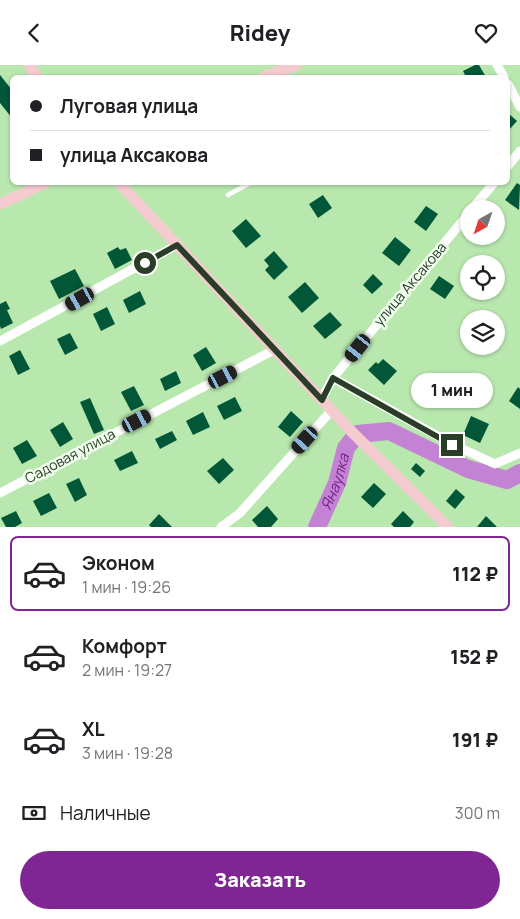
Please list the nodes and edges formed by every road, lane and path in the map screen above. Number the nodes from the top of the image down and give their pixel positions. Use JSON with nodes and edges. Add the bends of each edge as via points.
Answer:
{"nodes":[{"id":1,"x":297,"y":65,"type":"edge"},
{"id":2,"x":283,"y":74,"type":"edge"},
{"id":3,"x":510,"y":88,"type":"edge"},
{"id":4,"x":520,"y":107,"type":"edge"},
{"id":5,"x":520,"y":151,"type":"edge"},
{"id":6,"x":510,"y":164,"type":"edge"},
{"id":7,"x":41,"y":185,"type":"edge"},
{"id":8,"x":121,"y":185,"type":"edge"},
{"id":9,"x":246,"y":185,"type":"edge"},
{"id":10,"x":492,"y":185,"type":"edge"},
{"id":11,"x":228,"y":195,"type":"dead end"},
{"id":12,"x":480,"y":200,"type":"edge"},
{"id":13,"x":0,"y":204,"type":"edge"},
{"id":14,"x":460,"y":224,"type":"edge"},
{"id":15,"x":177,"y":245,"type":"junction"},
{"id":16,"x":0,"y":341,"type":"edge"},
{"id":17,"x":274,"y":350,"type":"junction"},
{"id":18,"x":333,"y":378,"type":"junction"},
{"id":19,"x":322,"y":400,"type":"junction"},
{"id":20,"x":331,"y":411,"type":"junction"},
{"id":21,"x":520,"y":453,"type":"edge"},
{"id":22,"x":0,"y":493,"type":"edge"},
{"id":23,"x":222,"y":527,"type":"edge"},
{"id":24,"x":448,"y":527,"type":"edge"}],
"edges":[{"from":1,"to":2,"type":"street"},
{"from":3,"to":4,"type":"street"},
{"from":5,"to":6,"type":"street"},
{"from":7,"to":13,"type":"street"},
{"from":8,"to":15,"type":"street"},
{"from":9,"to":11,"type":"lane"},
{"from":10,"to":12,"type":"street"},
{"from":14,"to":18,"type":"street","name":"улица Аксакова"},
{"from":15,"to":16,"type":"street"},
{"from":15,"to":17,"type":"street"},
{"from":17,"to":19,"type":"street"},
{"from":17,"to":22,"type":"street","name":"Садовая улица"},
{"from":18,"to":19,"type":"street","name":"улица Аксакова"},
{"from":18,"to":21,"type":"street","via":[[452,445],[495,464]]},
{"from":19,"to":20,"type":"street"},
{"from":20,"to":23,"type":"street","via":[[240,513]]},
{"from":20,"to":24,"type":"street"}]}
